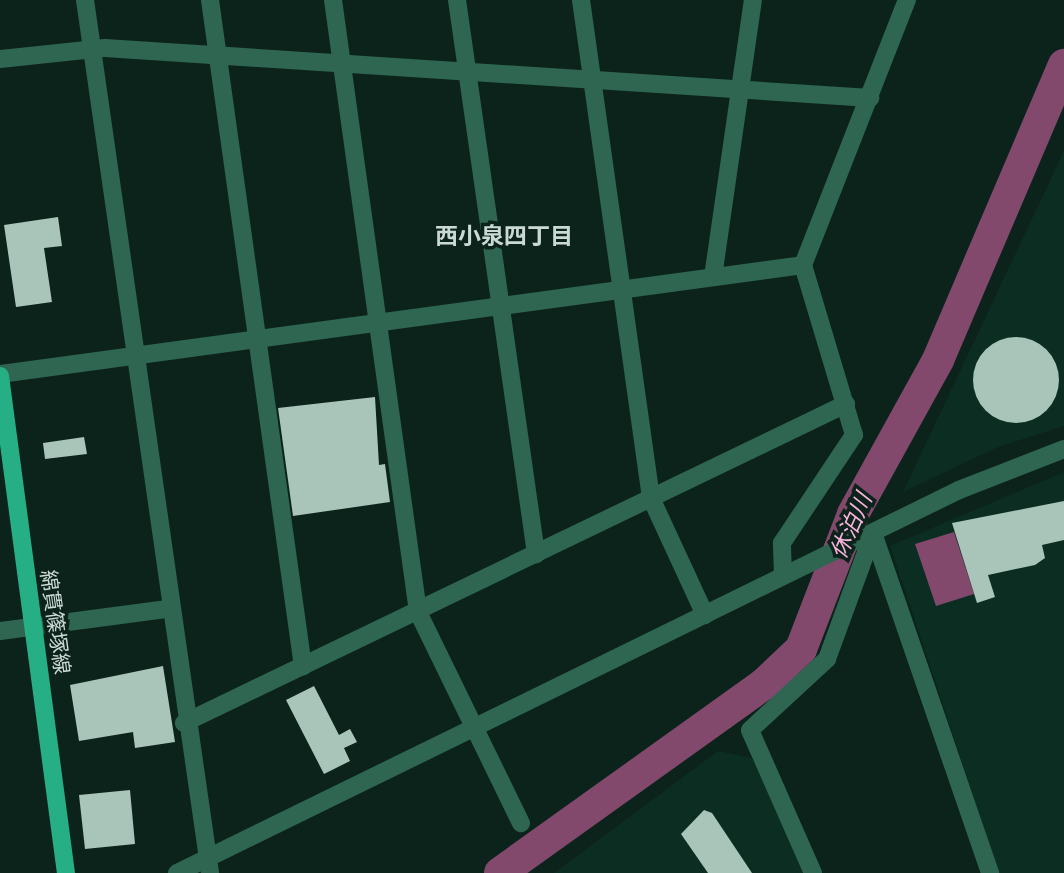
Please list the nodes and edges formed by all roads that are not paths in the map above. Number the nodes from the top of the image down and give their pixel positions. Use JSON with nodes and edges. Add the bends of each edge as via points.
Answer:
{"nodes":[{"id":1,"x":85,"y":0,"type":"edge"},
{"id":2,"x":210,"y":0,"type":"edge"},
{"id":3,"x":333,"y":0,"type":"edge"},
{"id":4,"x":457,"y":0,"type":"edge"},
{"id":5,"x":581,"y":0,"type":"edge"},
{"id":6,"x":753,"y":0,"type":"edge"},
{"id":7,"x":907,"y":0,"type":"edge"},
{"id":8,"x":91,"y":47,"type":"junction"},
{"id":9,"x":218,"y":55,"type":"junction"},
{"id":10,"x":0,"y":59,"type":"edge"},
{"id":11,"x":341,"y":65,"type":"junction"},
{"id":12,"x":466,"y":71,"type":"junction"},
{"id":13,"x":592,"y":79,"type":"junction"},
{"id":14,"x":740,"y":89,"type":"junction"},
{"id":15,"x":870,"y":98,"type":"junction"},
{"id":16,"x":803,"y":265,"type":"junction"},
{"id":17,"x":713,"y":277,"type":"junction"},
{"id":18,"x":622,"y":290,"type":"junction"},
{"id":19,"x":499,"y":307,"type":"junction"},
{"id":20,"x":378,"y":322,"type":"junction"},
{"id":21,"x":256,"y":338,"type":"junction"},
{"id":22,"x":134,"y":355,"type":"junction"},
{"id":23,"x":0,"y":375,"type":"edge"},
{"id":24,"x":846,"y":404,"type":"junction"},
{"id":25,"x":1064,"y":449,"type":"edge"},
{"id":26,"x":651,"y":498,"type":"junction"},
{"id":27,"x":873,"y":533,"type":"junction"},
{"id":28,"x":536,"y":554,"type":"junction"},
{"id":29,"x":783,"y":575,"type":"junction"},
{"id":30,"x":168,"y":608,"type":"junction"},
{"id":31,"x":418,"y":612,"type":"junction"},
{"id":32,"x":705,"y":615,"type":"junction"},
{"id":33,"x":33,"y":627,"type":"junction"},
{"id":34,"x":0,"y":631,"type":"edge"},
{"id":35,"x":303,"y":667,"type":"junction"},
{"id":36,"x":184,"y":723,"type":"junction"},
{"id":37,"x":473,"y":729,"type":"junction"},
{"id":38,"x":521,"y":823,"type":"dead end"},
{"id":39,"x":207,"y":866,"type":"edge"},
{"id":40,"x":66,"y":873,"type":"edge"},
{"id":41,"x":177,"y":873,"type":"edge"},
{"id":42,"x":813,"y":873,"type":"edge"},
{"id":43,"x":990,"y":873,"type":"edge"}],
"edges":[{"from":1,"to":8,"type":"street"},
{"from":2,"to":9,"type":"street"},
{"from":3,"to":11,"type":"street"},
{"from":4,"to":12,"type":"street"},
{"from":5,"to":13,"type":"street"},
{"from":6,"to":14,"type":"street"},
{"from":7,"to":15,"type":"street"},
{"from":8,"to":9,"type":"street"},
{"from":8,"to":10,"type":"street"},
{"from":8,"to":22,"type":"street"},
{"from":9,"to":11,"type":"street"},
{"from":9,"to":21,"type":"street"},
{"from":11,"to":12,"type":"street"},
{"from":11,"to":20,"type":"street"},
{"from":12,"to":13,"type":"street"},
{"from":12,"to":19,"type":"street"},
{"from":13,"to":14,"type":"street"},
{"from":13,"to":18,"type":"street"},
{"from":14,"to":15,"type":"street"},
{"from":14,"to":17,"type":"street"},
{"from":15,"to":16,"type":"street"},
{"from":16,"to":17,"type":"street"},
{"from":16,"to":24,"type":"street"},
{"from":17,"to":18,"type":"street"},
{"from":18,"to":19,"type":"street"},
{"from":18,"to":26,"type":"street"},
{"from":19,"to":20,"type":"street"},
{"from":19,"to":28,"type":"street"},
{"from":20,"to":21,"type":"street"},
{"from":20,"to":31,"type":"street"},
{"from":21,"to":22,"type":"street"},
{"from":21,"to":35,"type":"street"},
{"from":22,"to":23,"type":"street"},
{"from":22,"to":30,"type":"street"},
{"from":23,"to":33,"type":"main road","name":"綿貫篠塚線"},
{"from":24,"to":26,"type":"street"},
{"from":24,"to":29,"type":"street","via":[[854,435],[782,543]]},
{"from":25,"to":27,"type":"street","via":[[959,490]]},
{"from":26,"to":28,"type":"street"},
{"from":26,"to":32,"type":"street"},
{"from":27,"to":29,"type":"street"},
{"from":27,"to":42,"type":"street","via":[[827,659],[750,730]]},
{"from":27,"to":43,"type":"street"},
{"from":28,"to":31,"type":"street"},
{"from":29,"to":32,"type":"street"},
{"from":30,"to":33,"type":"street"},
{"from":30,"to":36,"type":"street"},
{"from":31,"to":35,"type":"street"},
{"from":31,"to":37,"type":"street"},
{"from":32,"to":37,"type":"street"},
{"from":33,"to":34,"type":"street"},
{"from":33,"to":40,"type":"main road","name":"綿貫篠塚線"},
{"from":35,"to":36,"type":"street"},
{"from":36,"to":39,"type":"street"},
{"from":37,"to":38,"type":"street"},
{"from":37,"to":39,"type":"street"},
{"from":39,"to":41,"type":"street"}]}
